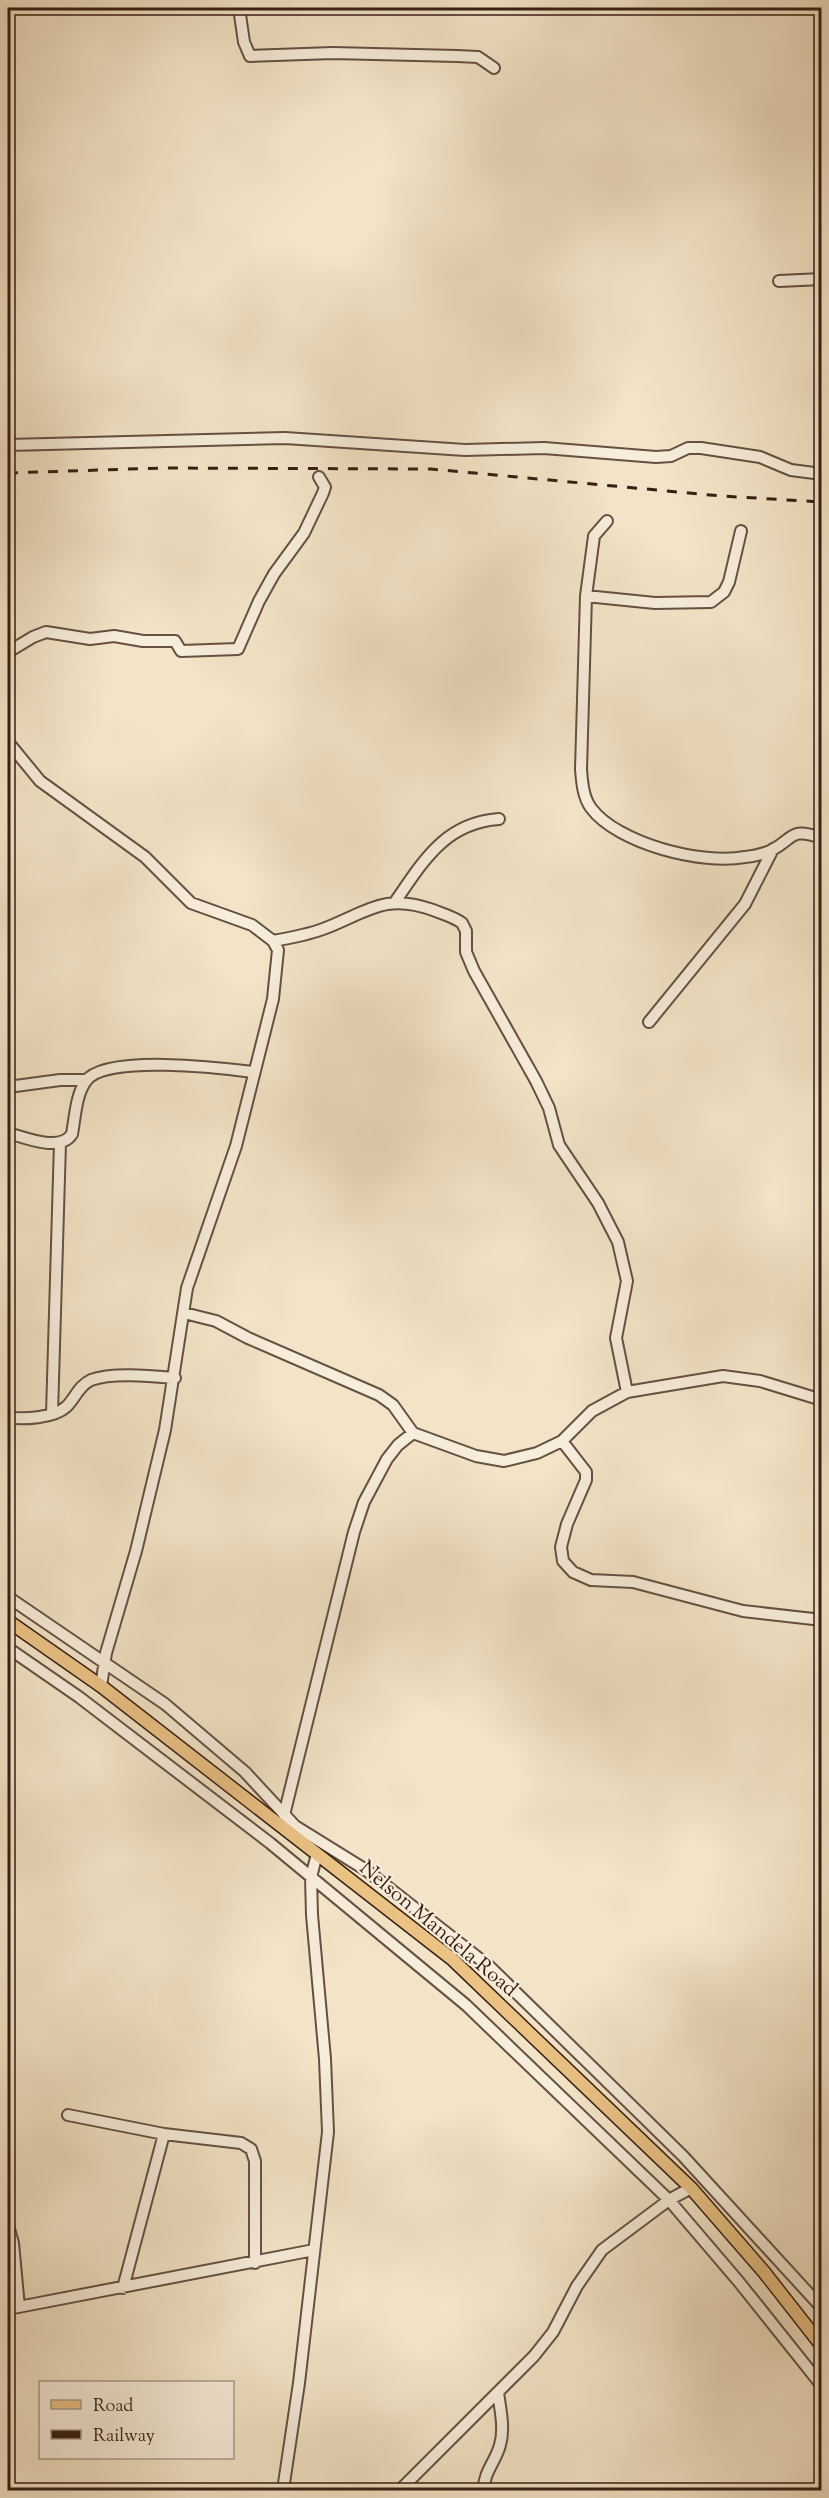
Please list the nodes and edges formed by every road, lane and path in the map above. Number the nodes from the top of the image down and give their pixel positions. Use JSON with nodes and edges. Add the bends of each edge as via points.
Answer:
{"nodes":[{"id":1,"x":239,"y":8,"type":"edge"},
{"id":2,"x":495,"y":68,"type":"dead end"},
{"id":3,"x":822,"y":279,"type":"edge"},
{"id":4,"x":779,"y":281,"type":"dead end"},
{"id":5,"x":8,"y":445,"type":"edge"},
{"id":6,"x":822,"y":474,"type":"edge"},
{"id":7,"x":320,"y":477,"type":"dead end"},
{"id":8,"x":608,"y":521,"type":"dead end"},
{"id":9,"x":741,"y":531,"type":"dead end"},
{"id":10,"x":585,"y":596,"type":"junction"},
{"id":11,"x":8,"y":652,"type":"edge"},
{"id":12,"x":8,"y":742,"type":"edge"},
{"id":13,"x":499,"y":819,"type":"dead end"},
{"id":14,"x":822,"y":838,"type":"edge"},
{"id":15,"x":773,"y":849,"type":"junction"},
{"id":16,"x":395,"y":902,"type":"junction"},
{"id":17,"x":273,"y":941,"type":"junction"},
{"id":18,"x":649,"y":1022,"type":"dead end"},
{"id":19,"x":253,"y":1072,"type":"junction"},
{"id":20,"x":86,"y":1080,"type":"junction"},
{"id":21,"x":8,"y":1087,"type":"edge"},
{"id":22,"x":8,"y":1133,"type":"edge"},
{"id":23,"x":60,"y":1143,"type":"junction"},
{"id":24,"x":184,"y":1313,"type":"junction"},
{"id":25,"x":174,"y":1378,"type":"junction"},
{"id":26,"x":627,"y":1392,"type":"junction"},
{"id":27,"x":822,"y":1400,"type":"edge"},
{"id":28,"x":52,"y":1414,"type":"junction"},
{"id":29,"x":8,"y":1417,"type":"edge"},
{"id":30,"x":413,"y":1433,"type":"junction"},
{"id":31,"x":562,"y":1441,"type":"junction"},
{"id":32,"x":8,"y":1597,"type":"edge"},
{"id":33,"x":822,"y":1620,"type":"edge"},
{"id":34,"x":8,"y":1621,"type":"edge"},
{"id":35,"x":8,"y":1648,"type":"edge"},
{"id":36,"x":105,"y":1662,"type":"junction"},
{"id":37,"x":101,"y":1686,"type":"junction"},
{"id":38,"x":284,"y":1815,"type":"junction"},
{"id":39,"x":317,"y":1854,"type":"junction"},
{"id":40,"x":311,"y":1877,"type":"junction"},
{"id":41,"x":68,"y":2115,"type":"dead end"},
{"id":42,"x":164,"y":2134,"type":"junction"},
{"id":43,"x":691,"y":2188,"type":"junction"},
{"id":44,"x":669,"y":2200,"type":"junction"},
{"id":45,"x":8,"y":2224,"type":"edge"},
{"id":46,"x":314,"y":2250,"type":"junction"},
{"id":47,"x":255,"y":2263,"type":"junction"},
{"id":48,"x":123,"y":2288,"type":"junction"},
{"id":49,"x":13,"y":2308,"type":"edge"},
{"id":50,"x":822,"y":2308,"type":"edge"},
{"id":51,"x":822,"y":2346,"type":"edge"},
{"id":52,"x":822,"y":2386,"type":"edge"},
{"id":53,"x":498,"y":2392,"type":"junction"},
{"id":54,"x":283,"y":2490,"type":"edge"},
{"id":55,"x":400,"y":2490,"type":"edge"},
{"id":56,"x":484,"y":2490,"type":"edge"}],
"edges":[{"from":1,"to":2,"type":"street","via":[[250,56],[317,53],[478,57]]},
{"from":3,"to":4,"type":"street"},
{"from":5,"to":6,"type":"street","via":[[285,438],[465,450],[544,448],[656,457],[671,456],[691,447],[760,457],[800,472]]},
{"from":7,"to":11,"type":"street","via":[[324,493],[304,533],[269,582],[238,648],[181,651],[175,641],[143,642],[114,636],[90,639],[46,632]]},
{"from":8,"to":10,"type":"street","via":[[594,537]]},
{"from":9,"to":10,"type":"street","via":[[729,582],[711,602],[655,603]]},
{"from":10,"to":15,"type":"street","via":[[581,769],[590,808],[629,836],[678,854],[734,858]]},
{"from":12,"to":17,"type":"street","via":[[40,781],[132,846],[191,903],[252,925]]},
{"from":13,"to":16,"type":"street","via":[[469,824],[441,841]]},
{"from":14,"to":15,"type":"street","via":[[793,835]]},
{"from":15,"to":18,"type":"street","via":[[745,904]]},
{"from":16,"to":17,"type":"street","via":[[370,908],[320,930]]},
{"from":16,"to":26,"type":"street","via":[[430,909],[458,920],[465,927],[466,952],[474,971],[532,1071],[549,1108],[559,1145],[610,1224],[627,1277],[616,1338]]},
{"from":17,"to":19,"type":"street","via":[[278,950],[276,977]]},
{"from":19,"to":20,"type":"street","via":[[188,1064],[133,1066],[100,1071]]},
{"from":19,"to":24,"type":"street","via":[[236,1146],[194,1264]]},
{"from":20,"to":21,"type":"street"},
{"from":20,"to":23,"type":"street","via":[[72,1134]]},
{"from":22,"to":23,"type":"street"},
{"from":23,"to":28,"type":"street"},
{"from":24,"to":25,"type":"street"},
{"from":24,"to":30,"type":"street","via":[[216,1321],[371,1390],[393,1405]]},
{"from":25,"to":28,"type":"street","via":[[92,1380],[81,1387],[66,1407]]},
{"from":25,"to":36,"type":"street","via":[[153,1485]]},
{"from":26,"to":27,"type":"street","via":[[723,1376]]},
{"from":26,"to":31,"type":"street","via":[[592,1411]]},
{"from":28,"to":29,"type":"street"},
{"from":30,"to":31,"type":"street","via":[[477,1456],[504,1461],[537,1453]]},
{"from":30,"to":38,"type":"street","via":[[387,1458],[364,1502]]},
{"from":31,"to":33,"type":"street","via":[[586,1472],[561,1547],[563,1561],[573,1572],[591,1580],[633,1582],[743,1611]]},
{"from":32,"to":36,"type":"street"},
{"from":34,"to":37,"type":"main road","name":"Nelson Mandela Road"},
{"from":35,"to":40,"type":"street","via":[[93,1707]]},
{"from":36,"to":37,"type":"street"},
{"from":36,"to":38,"type":"street","via":[[192,1725],[245,1772]]},
{"from":37,"to":39,"type":"main road","name":"Nelson Mandela Road"},
{"from":38,"to":50,"type":"street","via":[[302,1831],[366,1870],[490,1967],[683,2156]]},
{"from":39,"to":40,"type":"street"},
{"from":39,"to":43,"type":"main road","name":"Nelson Mandela Road","via":[[469,1974]]},
{"from":40,"to":44,"type":"street","via":[[458,1999]]},
{"from":40,"to":46,"type":"street","via":[[328,2132]]},
{"from":41,"to":42,"type":"street"},
{"from":42,"to":47,"type":"street","via":[[241,2143],[253,2151]]},
{"from":42,"to":48,"type":"street"},
{"from":43,"to":44,"type":"street"},
{"from":43,"to":51,"type":"main road","name":"Nelson Mandela Road"},
{"from":44,"to":52,"type":"street"},
{"from":44,"to":53,"type":"street","via":[[602,2250],[553,2332]]},
{"from":45,"to":49,"type":"street","via":[[15,2252]]},
{"from":46,"to":47,"type":"street"},
{"from":46,"to":54,"type":"street"},
{"from":47,"to":48,"type":"street"},
{"from":48,"to":49,"type":"street"},
{"from":53,"to":55,"type":"street"},
{"from":53,"to":56,"type":"street","via":[[502,2435],[485,2477]]}]}
